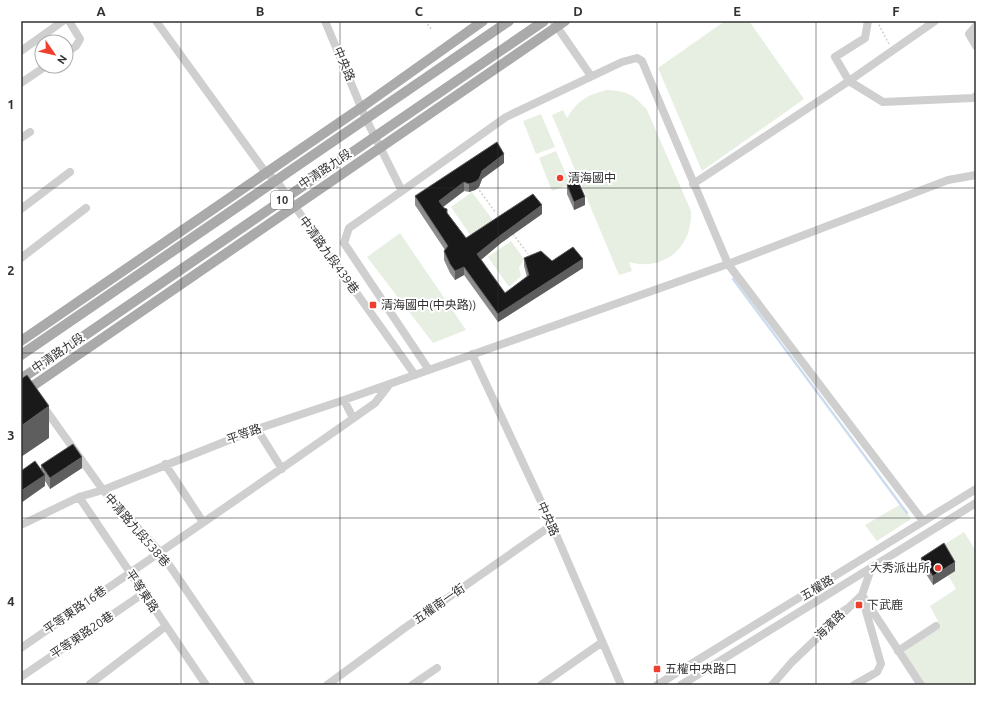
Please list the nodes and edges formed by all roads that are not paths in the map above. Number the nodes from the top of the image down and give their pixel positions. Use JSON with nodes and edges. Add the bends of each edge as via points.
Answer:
{"nodes":[{"id":1,"x":63,"y":21,"type":"edge"},
{"id":2,"x":69,"y":21,"type":"edge"},
{"id":3,"x":156,"y":21,"type":"edge"},
{"id":4,"x":325,"y":21,"type":"edge"},
{"id":5,"x":484,"y":21,"type":"edge"},
{"id":6,"x":509,"y":21,"type":"edge"},
{"id":7,"x":544,"y":21,"type":"edge"},
{"id":8,"x":868,"y":21,"type":"edge"},
{"id":9,"x":935,"y":21,"type":"edge"},
{"id":10,"x":559,"y":23,"type":"edge"},
{"id":11,"x":976,"y":26,"type":"edge"},
{"id":12,"x":976,"y":46,"type":"edge"},
{"id":13,"x":74,"y":47,"type":"edge"},
{"id":14,"x":21,"y":51,"type":"edge"},
{"id":15,"x":34,"y":74,"type":"edge"},
{"id":16,"x":591,"y":76,"type":"junction"},
{"id":17,"x":849,"y":82,"type":"junction"},
{"id":18,"x":21,"y":83,"type":"edge"},
{"id":19,"x":976,"y":96,"type":"edge"},
{"id":20,"x":362,"y":107,"type":"junction"},
{"id":21,"x":366,"y":119,"type":"junction"},
{"id":22,"x":30,"y":132,"type":"dead end"},
{"id":23,"x":375,"y":137,"type":"junction"},
{"id":24,"x":21,"y":138,"type":"edge"},
{"id":25,"x":380,"y":148,"type":"junction"},
{"id":26,"x":70,"y":172,"type":"dead end"},
{"id":27,"x":266,"y":173,"type":"junction"},
{"id":28,"x":976,"y":175,"type":"edge"},
{"id":29,"x":276,"y":180,"type":"junction"},
{"id":30,"x":693,"y":184,"type":"junction"},
{"id":31,"x":402,"y":192,"type":"junction"},
{"id":32,"x":288,"y":196,"type":"junction"},
{"id":33,"x":294,"y":206,"type":"junction"},
{"id":34,"x":86,"y":208,"type":"dead end"},
{"id":35,"x":21,"y":209,"type":"edge"},
{"id":36,"x":21,"y":258,"type":"edge"},
{"id":37,"x":728,"y":264,"type":"junction"},
{"id":38,"x":21,"y":341,"type":"edge"},
{"id":39,"x":472,"y":354,"type":"junction"},
{"id":40,"x":21,"y":355,"type":"edge"},
{"id":41,"x":429,"y":370,"type":"junction"},
{"id":42,"x":415,"y":375,"type":"junction"},
{"id":43,"x":22,"y":378,"type":"edge"},
{"id":44,"x":390,"y":384,"type":"junction"},
{"id":45,"x":31,"y":394,"type":"edge"},
{"id":46,"x":344,"y":400,"type":"junction"},
{"id":47,"x":354,"y":418,"type":"junction"},
{"id":48,"x":257,"y":429,"type":"junction"},
{"id":49,"x":165,"y":464,"type":"junction"},
{"id":50,"x":282,"y":469,"type":"junction"},
{"id":51,"x":976,"y":489,"type":"edge"},
{"id":52,"x":103,"y":490,"type":"junction"},
{"id":53,"x":79,"y":497,"type":"junction"},
{"id":54,"x":976,"y":503,"type":"edge"},
{"id":55,"x":203,"y":522,"type":"junction"},
{"id":56,"x":923,"y":522,"type":"junction"},
{"id":57,"x":21,"y":525,"type":"edge"},
{"id":58,"x":552,"y":525,"type":"junction"},
{"id":59,"x":161,"y":553,"type":"junction"},
{"id":60,"x":864,"y":559,"type":"junction"},
{"id":61,"x":871,"y":569,"type":"junction"},
{"id":62,"x":130,"y":572,"type":"junction"},
{"id":63,"x":144,"y":593,"type":"junction"},
{"id":64,"x":862,"y":596,"type":"junction"},
{"id":65,"x":166,"y":626,"type":"junction"},
{"id":66,"x":936,"y":626,"type":"dead end"},
{"id":67,"x":601,"y":643,"type":"junction"},
{"id":68,"x":21,"y":648,"type":"edge"},
{"id":69,"x":898,"y":651,"type":"junction"},
{"id":70,"x":437,"y":668,"type":"dead end"},
{"id":71,"x":21,"y":677,"type":"edge"},
{"id":72,"x":336,"y":682,"type":"edge"},
{"id":73,"x":90,"y":684,"type":"dead end"},
{"id":74,"x":206,"y":685,"type":"edge"},
{"id":75,"x":251,"y":685,"type":"edge"},
{"id":76,"x":327,"y":685,"type":"edge"},
{"id":77,"x":412,"y":685,"type":"edge"},
{"id":78,"x":543,"y":685,"type":"edge"},
{"id":79,"x":621,"y":685,"type":"edge"},
{"id":80,"x":657,"y":685,"type":"edge"},
{"id":81,"x":681,"y":685,"type":"edge"},
{"id":82,"x":772,"y":685,"type":"edge"},
{"id":83,"x":854,"y":685,"type":"edge"},
{"id":84,"x":921,"y":685,"type":"edge"}],
"edges":[{"from":1,"to":14,"type":"street"},
{"from":2,"to":13,"type":"street","via":[[80,39]]},
{"from":3,"to":27,"type":"street","name":"中清路九段439巷"},
{"from":4,"to":20,"type":"street","name":"中央路"},
{"from":5,"to":20,"type":"main road"},
{"from":6,"to":21,"type":"main road","name":"中清路九段","number":"10"},
{"from":7,"to":23,"type":"main road","name":"中清路九段","number":"10"},
{"from":8,"to":17,"type":"street","via":[[865,38],[835,57]]},
{"from":9,"to":17,"type":"street"},
{"from":10,"to":16,"type":"street"},
{"from":10,"to":25,"type":"main road","name":"中清路九段"},
{"from":11,"to":12,"type":"street","via":[[969,34]]},
{"from":15,"to":18,"type":"street"},
{"from":16,"to":30,"type":"street","via":[[622,62],[637,58],[642,61]]},
{"from":16,"to":31,"type":"street","via":[[506,117]]},
{"from":17,"to":19,"type":"street","via":[[883,102]]},
{"from":17,"to":30,"type":"street"},
{"from":20,"to":21,"type":"street","name":"中央路"},
{"from":20,"to":27,"type":"main road"},
{"from":21,"to":23,"type":"street","name":"中央路"},
{"from":21,"to":29,"type":"main road","name":"中清路九段","number":"10"},
{"from":22,"to":24,"type":"street"},
{"from":23,"to":25,"type":"street","name":"中央路"},
{"from":23,"to":32,"type":"main road","name":"中清路九段","number":"10"},
{"from":25,"to":31,"type":"street","name":"中央路"},
{"from":25,"to":33,"type":"main road","name":"中清路九段"},
{"from":26,"to":35,"type":"street"},
{"from":27,"to":29,"type":"street","name":"中清路九段439巷"},
{"from":27,"to":38,"type":"main road"},
{"from":28,"to":37,"type":"street","name":"平等路","via":[[948,180]]},
{"from":29,"to":32,"type":"street","name":"中清路九段439巷"},
{"from":29,"to":40,"type":"main road","name":"中清路九段","number":"10"},
{"from":30,"to":37,"type":"street"},
{"from":31,"to":41,"type":"street","via":[[349,228],[344,243]]},
{"from":32,"to":33,"type":"street","name":"中清路九段439巷"},
{"from":32,"to":43,"type":"main road","name":"中清路九段","number":"10"},
{"from":33,"to":42,"type":"street","name":"中清路九段439巷"},
{"from":33,"to":45,"type":"main road","name":"中清路九段"},
{"from":34,"to":36,"type":"street"},
{"from":37,"to":39,"type":"street","name":"平等路"},
{"from":37,"to":56,"type":"street"},
{"from":39,"to":41,"type":"street","name":"平等路"},
{"from":39,"to":58,"type":"street","name":"中央路"},
{"from":41,"to":42,"type":"street","name":"平等路"},
{"from":42,"to":44,"type":"street","name":"平等路"},
{"from":43,"to":45,"type":"street","name":"中清路九段538巷"},
{"from":44,"to":46,"type":"street","name":"平等路"},
{"from":44,"to":47,"type":"street","name":"平等東路16巷","via":[[375,403]]},
{"from":45,"to":52,"type":"street","name":"中清路九段538巷"},
{"from":46,"to":47,"type":"street"},
{"from":46,"to":48,"type":"street","name":"平等路"},
{"from":47,"to":50,"type":"street","name":"平等東路16巷"},
{"from":48,"to":49,"type":"street","name":"平等路"},
{"from":48,"to":50,"type":"street"},
{"from":49,"to":52,"type":"street","name":"平等路"},
{"from":49,"to":55,"type":"street"},
{"from":50,"to":55,"type":"street","name":"平等東路16巷"},
{"from":51,"to":56,"type":"street","name":"五權路"},
{"from":52,"to":53,"type":"street","name":"平等路"},
{"from":52,"to":59,"type":"street","name":"中清路九段538巷"},
{"from":53,"to":57,"type":"street","name":"平等路"},
{"from":53,"to":62,"type":"street","name":"平等東路"},
{"from":54,"to":61,"type":"street","name":"五權路"},
{"from":55,"to":59,"type":"street","name":"平等東路16巷"},
{"from":56,"to":60,"type":"street","name":"五權路"},
{"from":58,"to":67,"type":"street","name":"中央路"},
{"from":58,"to":72,"type":"street","name":"五權南一街","via":[[406,627]]},
{"from":59,"to":62,"type":"street","name":"平等東路16巷"},
{"from":59,"to":75,"type":"street","name":"中清路九段538巷"},
{"from":60,"to":61,"type":"street"},
{"from":60,"to":80,"type":"street","name":"五權路"},
{"from":61,"to":64,"type":"street","name":"海濱路"},
{"from":61,"to":81,"type":"street","name":"五權路"},
{"from":62,"to":63,"type":"street","name":"平等東路"},
{"from":62,"to":68,"type":"street","name":"平等東路16巷"},
{"from":63,"to":65,"type":"street","name":"平等東路"},
{"from":63,"to":71,"type":"street","name":"平等東路20巷"},
{"from":64,"to":69,"type":"street"},
{"from":64,"to":82,"type":"street","name":"海濱路","via":[[792,662]]},
{"from":64,"to":83,"type":"street","via":[[881,664],[877,672]]},
{"from":65,"to":73,"type":"street"},
{"from":65,"to":74,"type":"street","name":"平等東路"},
{"from":66,"to":69,"type":"street"},
{"from":67,"to":78,"type":"street"},
{"from":67,"to":79,"type":"street","name":"中央路"},
{"from":69,"to":84,"type":"street"},
{"from":70,"to":77,"type":"street"},
{"from":72,"to":76,"type":"street","name":"五權南一街"}]}
